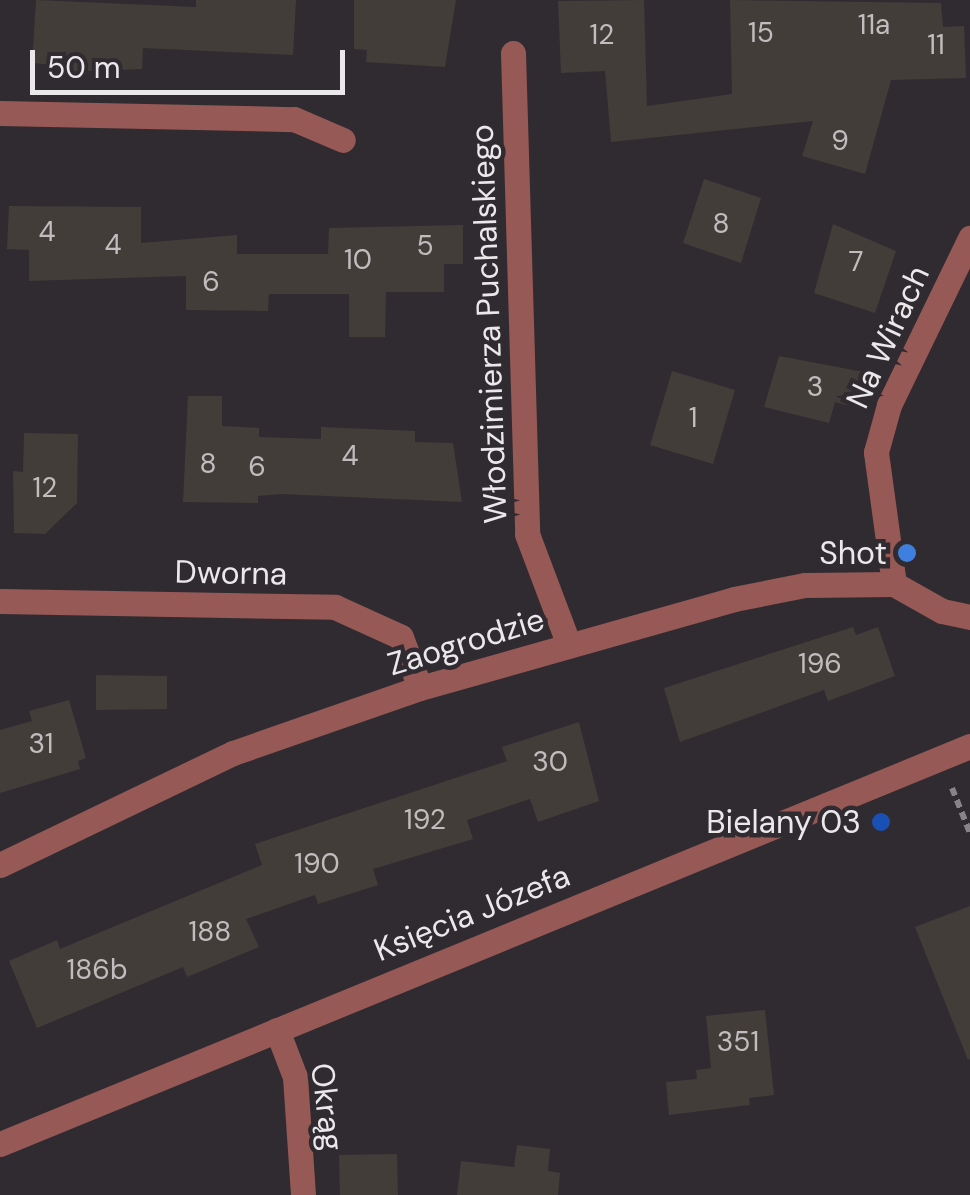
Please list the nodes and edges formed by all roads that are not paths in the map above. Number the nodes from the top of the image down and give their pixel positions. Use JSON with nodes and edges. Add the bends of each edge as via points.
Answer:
{"nodes":[{"id":1,"x":514,"y":53,"type":"dead end"},
{"id":2,"x":0,"y":113,"type":"edge"},
{"id":3,"x":343,"y":140,"type":"dead end"},
{"id":4,"x":970,"y":238,"type":"edge"},
{"id":5,"x":894,"y":584,"type":"junction"},
{"id":6,"x":0,"y":601,"type":"edge"},
{"id":7,"x":970,"y":617,"type":"edge"},
{"id":8,"x":569,"y":644,"type":"junction"},
{"id":9,"x":420,"y":688,"type":"junction"},
{"id":10,"x":970,"y":746,"type":"edge"},
{"id":11,"x":0,"y":865,"type":"edge"},
{"id":12,"x":277,"y":1030,"type":"junction"},
{"id":13,"x":0,"y":1144,"type":"edge"},
{"id":14,"x":303,"y":1195,"type":"edge"}],
"edges":[{"from":1,"to":8,"type":"street","name":"Włodzimierza Puchalskiego","via":[[527,534]]},
{"from":2,"to":3,"type":"street","via":[[294,119]]},
{"from":4,"to":5,"type":"street","name":"Na Wirach","via":[[880,431],[875,475]]},
{"from":5,"to":7,"type":"street","via":[[942,612]]},
{"from":5,"to":8,"type":"street","name":"Zaogrodzie","via":[[805,584]]},
{"from":6,"to":9,"type":"street","name":"Dworna","via":[[335,607],[400,637]]},
{"from":8,"to":9,"type":"street","name":"Zaogrodzie"},
{"from":9,"to":11,"type":"street","name":"Zaogrodzie","via":[[234,754]]},
{"from":10,"to":12,"type":"street","name":"Księcia Józefa"},
{"from":12,"to":13,"type":"street","name":"Księcia Józefa"},
{"from":12,"to":14,"type":"street","name":"Okrąg","via":[[296,1077]]}]}
